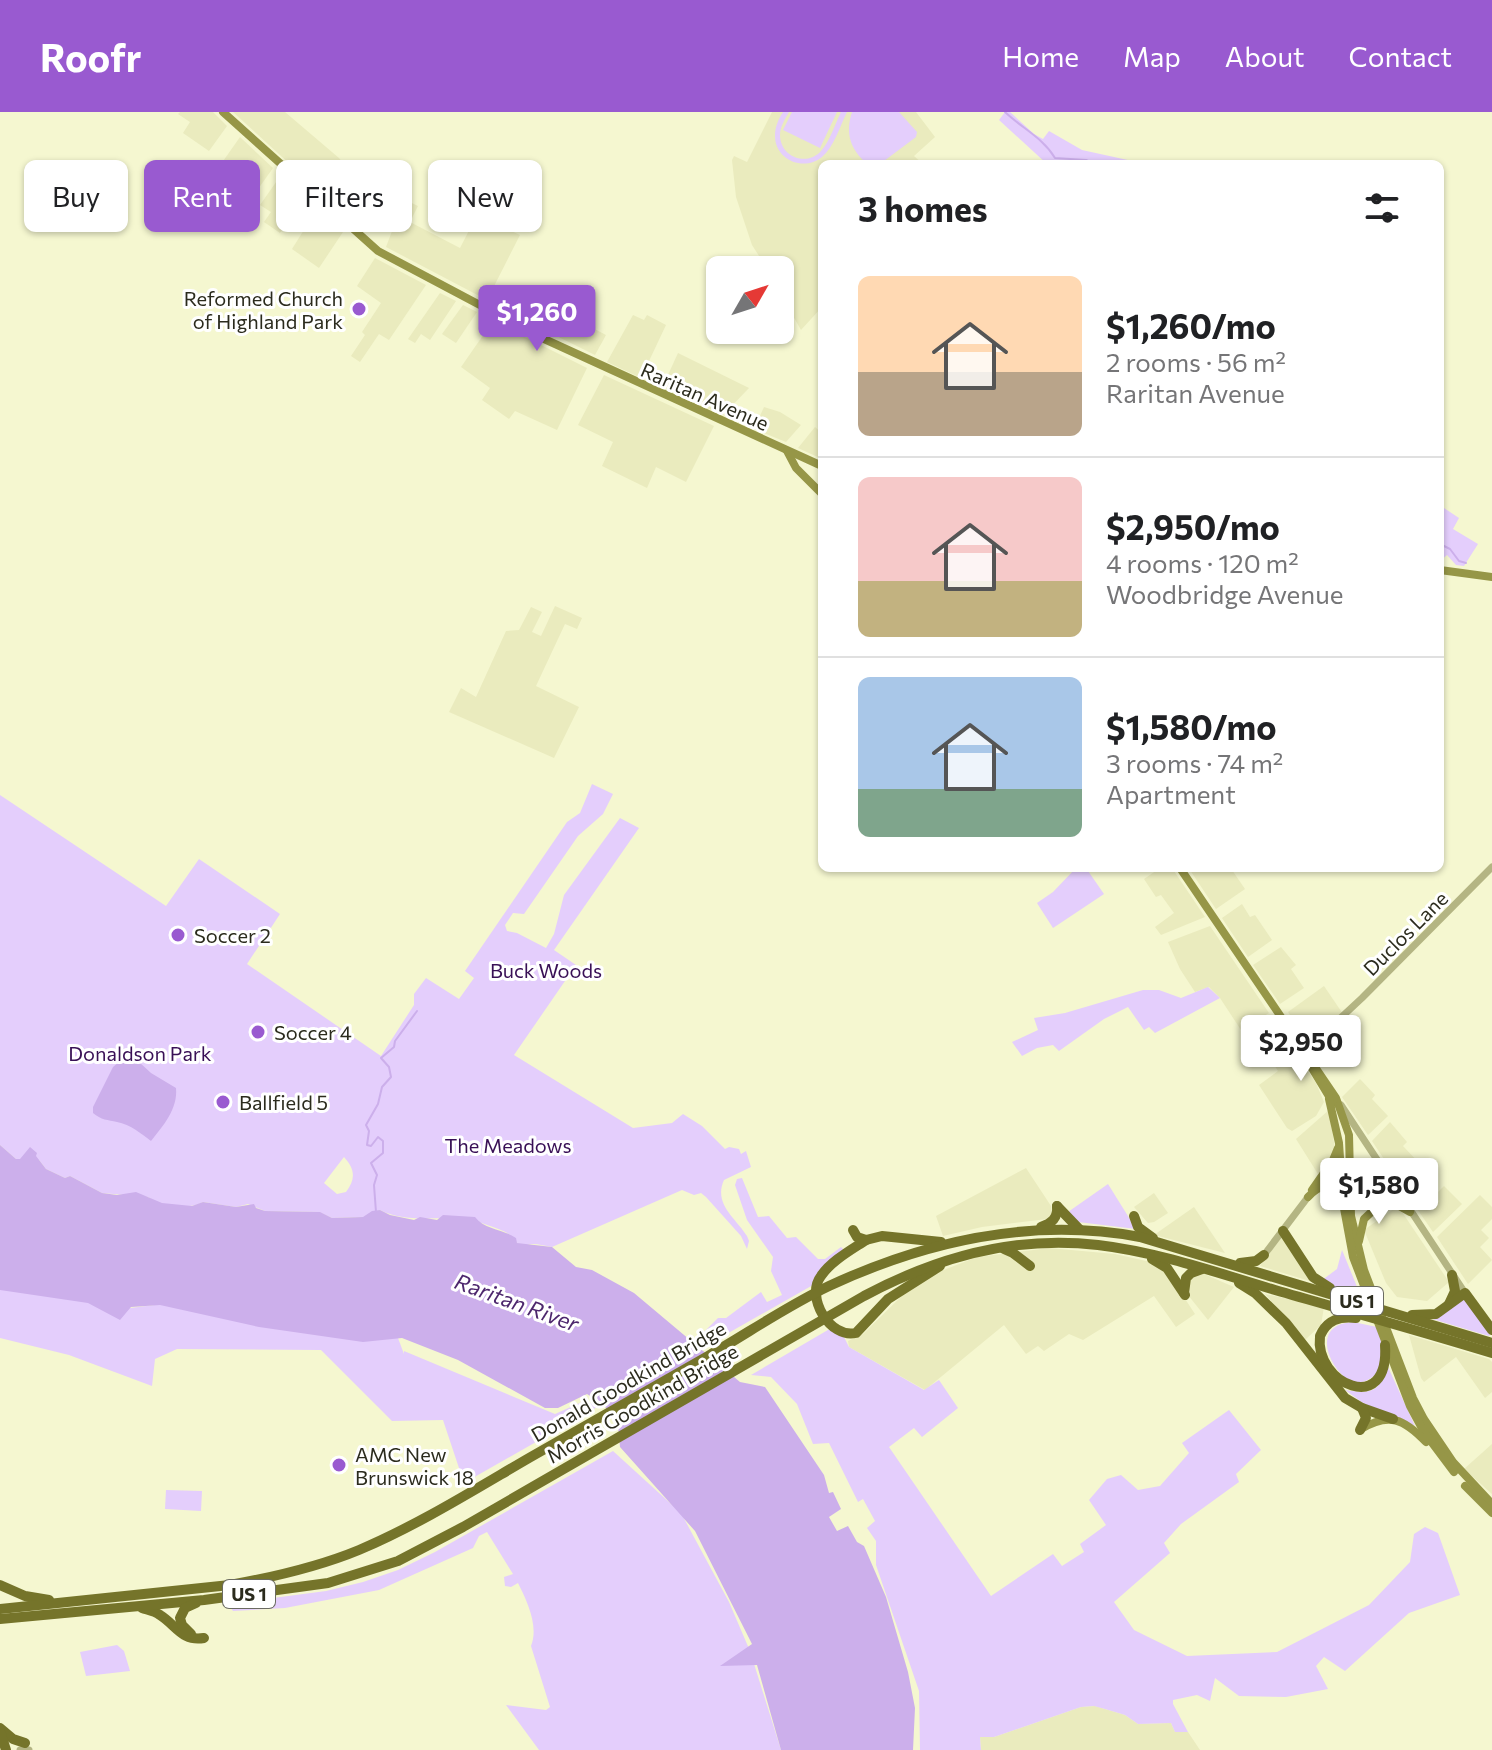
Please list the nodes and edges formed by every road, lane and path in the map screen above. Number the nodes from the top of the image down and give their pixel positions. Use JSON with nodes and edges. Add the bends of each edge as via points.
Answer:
{"nodes":[{"id":1,"x":223,"y":112,"type":"edge"},
{"id":2,"x":787,"y":451,"type":"junction"},
{"id":3,"x":818,"y":464,"type":"edge"},
{"id":4,"x":818,"y":490,"type":"edge"},
{"id":5,"x":1444,"y":571,"type":"edge"},
{"id":6,"x":1492,"y":577,"type":"edge"},
{"id":7,"x":1492,"y":867,"type":"edge"},
{"id":8,"x":1183,"y":872,"type":"edge"},
{"id":9,"x":1304,"y":1052,"type":"junction"},
{"id":10,"x":1333,"y":1099,"type":"junction"},
{"id":11,"x":1349,"y":1135,"type":"junction"},
{"id":12,"x":1339,"y":1143,"type":"junction"},
{"id":13,"x":1365,"y":1143,"type":"junction"},
{"id":14,"x":1397,"y":1191,"type":"junction"},
{"id":15,"x":1308,"y":1197,"type":"junction"},
{"id":16,"x":1381,"y":1203,"type":"junction"},
{"id":17,"x":1410,"y":1212,"type":"junction"},
{"id":18,"x":1134,"y":1216,"type":"dead end"},
{"id":19,"x":1036,"y":1229,"type":"junction"},
{"id":20,"x":1080,"y":1230,"type":"junction"},
{"id":21,"x":1283,"y":1231,"type":"junction"},
{"id":22,"x":1347,"y":1237,"type":"junction"},
{"id":23,"x":866,"y":1240,"type":"junction"},
{"id":24,"x":947,"y":1242,"type":"junction"},
{"id":25,"x":1042,"y":1243,"type":"junction"},
{"id":26,"x":1162,"y":1243,"type":"junction"},
{"id":27,"x":998,"y":1247,"type":"junction"},
{"id":28,"x":1131,"y":1251,"type":"junction"},
{"id":29,"x":848,"y":1252,"type":"junction"},
{"id":30,"x":969,"y":1252,"type":"junction"},
{"id":31,"x":1359,"y":1253,"type":"junction"},
{"id":32,"x":1264,"y":1255,"type":"joint"},
{"id":33,"x":1222,"y":1261,"type":"junction"},
{"id":34,"x":1202,"y":1269,"type":"junction"},
{"id":35,"x":1215,"y":1273,"type":"junction"},
{"id":36,"x":1452,"y":1275,"type":"junction"},
{"id":37,"x":1465,"y":1293,"type":"junction"},
{"id":38,"x":1370,"y":1295,"type":"junction"},
{"id":39,"x":1345,"y":1297,"type":"junction"},
{"id":40,"x":1448,"y":1306,"type":"junction"},
{"id":41,"x":1401,"y":1315,"type":"junction"},
{"id":42,"x":1383,"y":1327,"type":"junction"},
{"id":43,"x":1492,"y":1330,"type":"edge"},
{"id":44,"x":1492,"y":1343,"type":"edge"},
{"id":45,"x":1385,"y":1345,"type":"junction"},
{"id":46,"x":1492,"y":1355,"type":"edge"},
{"id":47,"x":1362,"y":1408,"type":"junction"},
{"id":48,"x":1393,"y":1419,"type":"junction"},
{"id":49,"x":1360,"y":1430,"type":"joint"},
{"id":50,"x":1448,"y":1465,"type":"junction"},
{"id":51,"x":1492,"y":1501,"type":"edge"},
{"id":52,"x":1492,"y":1513,"type":"edge"},
{"id":53,"x":0,"y":1585,"type":"edge"},
{"id":54,"x":204,"y":1600,"type":"junction"},
{"id":55,"x":63,"y":1602,"type":"junction"},
{"id":56,"x":136,"y":1606,"type":"junction"},
{"id":57,"x":0,"y":1609,"type":"edge"},
{"id":58,"x":24,"y":1617,"type":"junction"},
{"id":59,"x":0,"y":1619,"type":"edge"},
{"id":60,"x":0,"y":1628,"type":"edge"},
{"id":61,"x":0,"y":1730,"type":"edge"},
{"id":62,"x":26,"y":1748,"type":"edge"},
{"id":63,"x":2,"y":1750,"type":"edge"}],
"edges":[{"from":1,"to":2,"type":"main road","name":"Raritan Avenue","via":[[378,251],[542,338]]},
{"from":2,"to":3,"type":"main road","name":"Raritan Avenue"},
{"from":2,"to":4,"type":"main road"},
{"from":5,"to":6,"type":"main road"},
{"from":7,"to":9,"type":"street","name":"Duclos Lane"},
{"from":8,"to":9,"type":"main road"},
{"from":9,"to":10,"type":"main road"},
{"from":10,"to":11,"type":"main road"},
{"from":10,"to":12,"type":"main road"},
{"from":10,"to":13,"type":"street"},
{"from":11,"to":13,"type":"street"},
{"from":11,"to":31,"type":"main road","via":[[1351,1216]]},
{"from":12,"to":15,"type":"main road"},
{"from":12,"to":22,"type":"main road"},
{"from":13,"to":14,"type":"street"},
{"from":14,"to":16,"type":"main road"},
{"from":14,"to":17,"type":"street"},
{"from":15,"to":21,"type":"street"},
{"from":15,"to":22,"type":"main road","via":[[1320,1188],[1333,1190]]},
{"from":16,"to":17,"type":"main road"},
{"from":16,"to":31,"type":"main road","via":[[1362,1222]]},
{"from":17,"to":36,"type":"street"},
{"from":18,"to":26,"type":"highway","via":[[1141,1230]]},
{"from":19,"to":20,"type":"highway","number":"US 1"},
{"from":19,"to":20,"type":"highway","via":[[1053,1221],[1057,1206]]},
{"from":19,"to":24,"type":"highway","number":"US 1"},
{"from":20,"to":26,"type":"highway","number":"US 1"},
{"from":21,"to":32,"type":"street"},
{"from":21,"to":39,"type":"highway","via":[[1313,1277]]},
{"from":22,"to":38,"type":"main road"},
{"from":23,"to":24,"type":"highway","via":[[882,1236]]},
{"from":23,"to":29,"type":"highway"},
{"from":23,"to":29,"type":"highway","via":[[851,1231]]},
{"from":24,"to":55,"type":"highway","name":"Donald Goodkind Bridge","number":"US 1","via":[[828,1287],[446,1507],[356,1551],[218,1587]]},
{"from":25,"to":27,"type":"highway","number":"US 1"},
{"from":25,"to":27,"type":"highway","via":[[1029,1256],[1030,1266]]},
{"from":25,"to":28,"type":"highway","number":"US 1"},
{"from":26,"to":33,"type":"highway","number":"US 1"},
{"from":27,"to":30,"type":"highway","number":"US 1"},
{"from":28,"to":34,"type":"highway","number":"US 1"},
{"from":28,"to":34,"type":"highway","via":[[1167,1268],[1185,1295],[1186,1278]]},
{"from":29,"to":30,"type":"highway","via":[[821,1276],[815,1291],[830,1325],[849,1335],[862,1329],[900,1290]]},
{"from":30,"to":54,"type":"highway","name":"Morris Goodkind Bridge","number":"US 1","via":[[903,1276],[840,1309],[398,1561],[305,1587]]},
{"from":31,"to":38,"type":"main road"},
{"from":32,"to":33,"type":"highway","via":[[1250,1262]]},
{"from":33,"to":39,"type":"highway","number":"US 1"},
{"from":34,"to":35,"type":"highway","number":"US 1"},
{"from":35,"to":42,"type":"highway","number":"US 1"},
{"from":35,"to":47,"type":"highway","via":[[1255,1293],[1286,1323],[1345,1398]]},
{"from":36,"to":37,"type":"street"},
{"from":36,"to":40,"type":"highway","via":[[1455,1291]]},
{"from":37,"to":40,"type":"highway"},
{"from":37,"to":43,"type":"highway"},
{"from":38,"to":42,"type":"main road"},
{"from":39,"to":41,"type":"highway","number":"US 1"},
{"from":40,"to":41,"type":"highway","via":[[1436,1314]]},
{"from":41,"to":44,"type":"highway","number":"US 1"},
{"from":42,"to":45,"type":"main road"},
{"from":42,"to":45,"type":"highway","via":[[1351,1317],[1336,1319],[1325,1327],[1319,1342],[1339,1381],[1360,1388],[1381,1375]]},
{"from":42,"to":46,"type":"highway","number":"US 1"},
{"from":42,"to":51,"type":"main road","via":[[1424,1419],[1469,1482]]},
{"from":45,"to":50,"type":"main road","via":[[1410,1406]]},
{"from":47,"to":48,"type":"highway"},
{"from":47,"to":49,"type":"highway","via":[[1366,1418]]},
{"from":48,"to":49,"type":"main road","via":[[1380,1419]]},
{"from":48,"to":50,"type":"main road","via":[[1416,1432]]},
{"from":50,"to":52,"type":"main road"},
{"from":53,"to":55,"type":"highway","via":[[25,1596]]},
{"from":54,"to":56,"type":"highway","number":"US 1"},
{"from":54,"to":56,"type":"highway","via":[[185,1608],[180,1618],[185,1630],[204,1638],[198,1639]]},
{"from":55,"to":57,"type":"highway","number":"US 1"},
{"from":56,"to":58,"type":"highway","number":"US 1"},
{"from":58,"to":59,"type":"highway","number":"US 1"},
{"from":58,"to":60,"type":"highway"},
{"from":61,"to":62,"type":"highway"},
{"from":61,"to":63,"type":"highway"}]}
